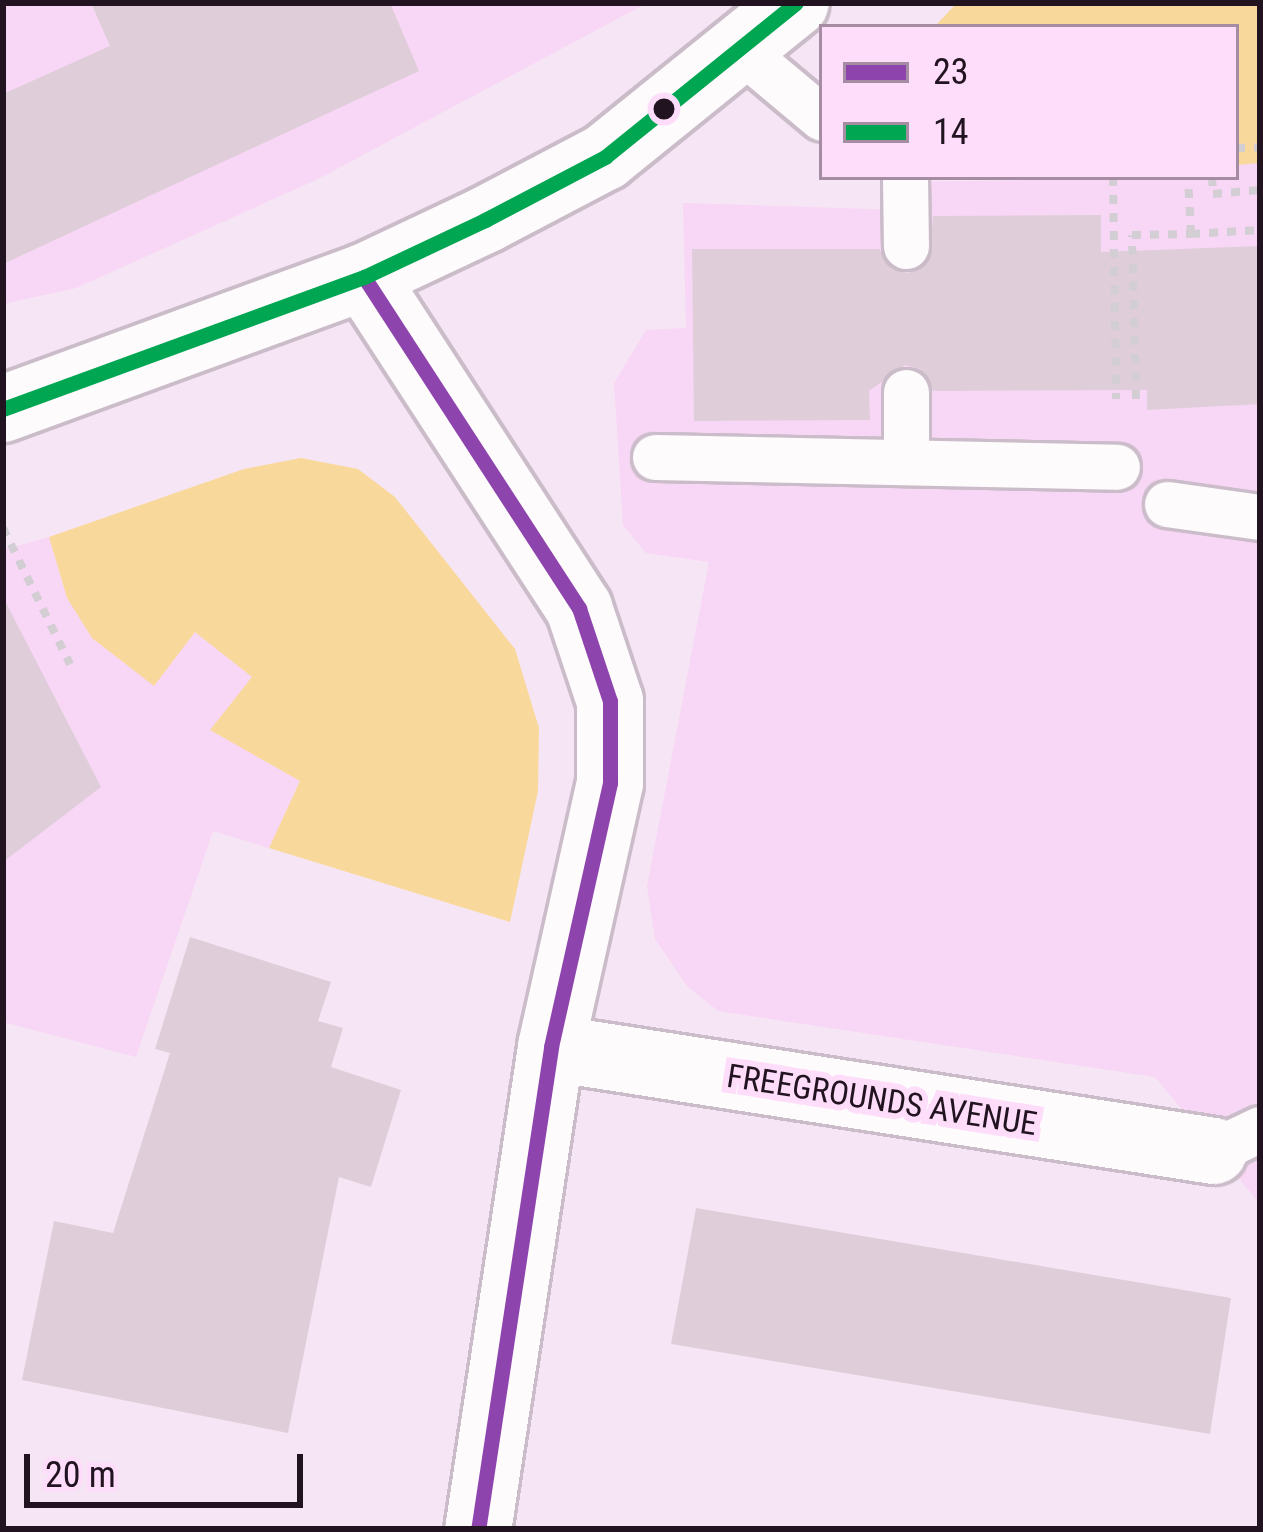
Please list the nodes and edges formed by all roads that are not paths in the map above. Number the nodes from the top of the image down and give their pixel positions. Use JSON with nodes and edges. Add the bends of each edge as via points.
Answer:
{"nodes":[{"id":1,"x":796,"y":3,"type":"edge"},
{"id":2,"x":742,"y":50,"type":"junction"},
{"id":3,"x":819,"y":115,"type":"edge"},
{"id":4,"x":905,"y":180,"type":"edge"},
{"id":5,"x":906,"y":246,"type":"dead end"},
{"id":6,"x":364,"y":278,"type":"junction"},
{"id":7,"x":906,"y":392,"type":"dead end"},
{"id":8,"x":3,"y":409,"type":"edge"},
{"id":9,"x":656,"y":457,"type":"dead end"},
{"id":10,"x":906,"y":462,"type":"junction"},
{"id":11,"x":1117,"y":466,"type":"road end"},
{"id":12,"x":1167,"y":504,"type":"road end"},
{"id":13,"x":1260,"y":517,"type":"edge"},
{"id":14,"x":551,"y":1048,"type":"junction"},
{"id":15,"x":1237,"y":1140,"type":"edge"},
{"id":16,"x":478,"y":1529,"type":"edge"}],
"edges":[{"from":1,"to":2,"type":"street"},
{"from":2,"to":3,"type":"lane"},
{"from":2,"to":6,"type":"street","via":[[604,157]]},
{"from":4,"to":5,"type":"lane"},
{"from":6,"to":8,"type":"street"},
{"from":6,"to":14,"type":"street","via":[[579,608],[610,701],[610,782]]},
{"from":7,"to":10,"type":"lane"},
{"from":9,"to":10,"type":"lane"},
{"from":10,"to":11,"type":"lane"},
{"from":12,"to":13,"type":"lane"},
{"from":14,"to":15,"type":"street","name":"FREEGROUNDS AVENUE"},
{"from":14,"to":16,"type":"street"}]}
